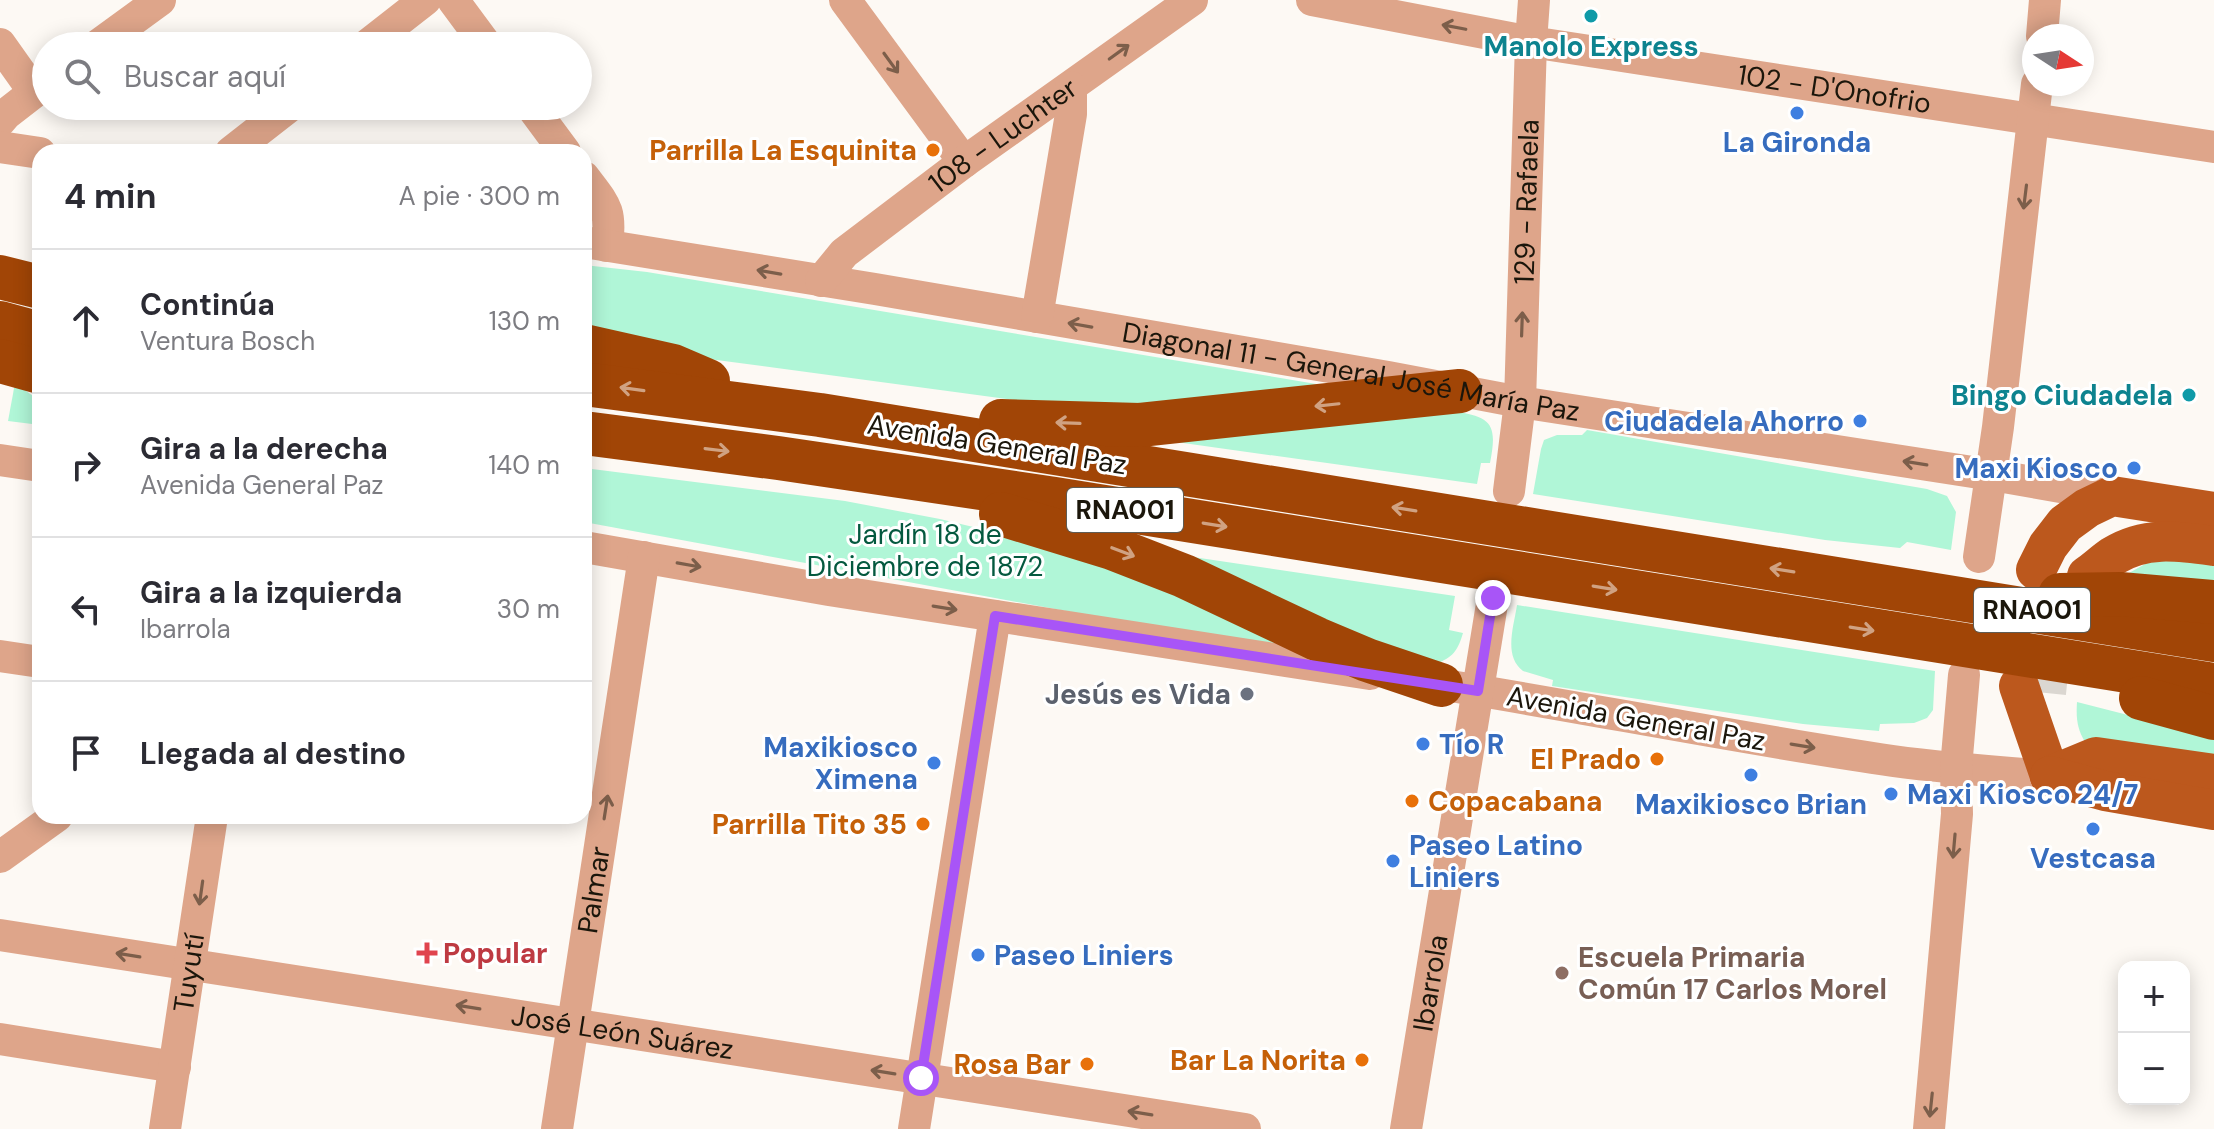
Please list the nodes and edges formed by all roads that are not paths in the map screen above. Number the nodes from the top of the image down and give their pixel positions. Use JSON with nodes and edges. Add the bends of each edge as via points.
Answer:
{"nodes":[{"id":1,"x":160,"y":0,"type":"edge"},
{"id":2,"x":425,"y":0,"type":"edge"},
{"id":3,"x":453,"y":0,"type":"edge"},
{"id":4,"x":845,"y":0,"type":"edge"},
{"id":5,"x":1192,"y":0,"type":"edge"},
{"id":6,"x":1312,"y":0,"type":"edge"},
{"id":7,"x":1534,"y":0,"type":"edge"},
{"id":8,"x":2045,"y":0,"type":"edge"},
{"id":9,"x":2043,"y":24,"type":"edge"},
{"id":10,"x":116,"y":32,"type":"edge"},
{"id":11,"x":384,"y":32,"type":"edge"},
{"id":12,"x":477,"y":32,"type":"edge"},
{"id":13,"x":1531,"y":42,"type":"junction"},
{"id":14,"x":0,"y":44,"type":"edge"},
{"id":15,"x":32,"y":79,"type":"edge"},
{"id":16,"x":1071,"y":87,"type":"junction"},
{"id":17,"x":32,"y":94,"type":"edge"},
{"id":18,"x":2036,"y":96,"type":"edge"},
{"id":19,"x":2034,"y":119,"type":"junction"},
{"id":20,"x":272,"y":120,"type":"edge"},
{"id":21,"x":541,"y":120,"type":"edge"},
{"id":22,"x":0,"y":121,"type":"edge"},
{"id":23,"x":241,"y":144,"type":"edge"},
{"id":24,"x":559,"y":144,"type":"edge"},
{"id":25,"x":0,"y":147,"type":"edge"},
{"id":26,"x":2214,"y":147,"type":"edge"},
{"id":27,"x":32,"y":152,"type":"edge"},
{"id":28,"x":964,"y":162,"type":"junction"},
{"id":29,"x":592,"y":188,"type":"edge"},
{"id":30,"x":596,"y":244,"type":"edge"},
{"id":31,"x":0,"y":277,"type":"edge"},
{"id":32,"x":821,"y":281,"type":"junction"},
{"id":33,"x":32,"y":285,"type":"edge"},
{"id":34,"x":1037,"y":317,"type":"junction"},
{"id":35,"x":0,"y":323,"type":"edge"},
{"id":36,"x":32,"y":332,"type":"edge"},
{"id":37,"x":592,"y":348,"type":"edge"},
{"id":38,"x":0,"y":361,"type":"edge"},
{"id":39,"x":32,"y":370,"type":"edge"},
{"id":40,"x":592,"y":385,"type":"edge"},
{"id":41,"x":1460,"y":391,"type":"junction"},
{"id":42,"x":1520,"y":402,"type":"junction"},
{"id":43,"x":800,"y":413,"type":"junction"},
{"id":44,"x":592,"y":434,"type":"edge"},
{"id":45,"x":778,"y":458,"type":"junction"},
{"id":46,"x":0,"y":460,"type":"edge"},
{"id":47,"x":32,"y":465,"type":"edge"},
{"id":48,"x":1992,"y":475,"type":"junction"},
{"id":49,"x":2112,"y":496,"type":"junction"},
{"id":50,"x":1495,"y":506,"type":"junction"},
{"id":51,"x":2214,"y":512,"type":"edge"},
{"id":52,"x":2214,"y":546,"type":"edge"},
{"id":53,"x":592,"y":548,"type":"edge"},
{"id":54,"x":644,"y":557,"type":"junction"},
{"id":55,"x":1979,"y":557,"type":"dead end"},
{"id":56,"x":2036,"y":570,"type":"dead end"},
{"id":57,"x":1498,"y":580,"type":"junction"},
{"id":58,"x":2108,"y":598,"type":"junction"},
{"id":59,"x":2214,"y":602,"type":"edge"},
{"id":60,"x":995,"y":616,"type":"junction"},
{"id":61,"x":2214,"y":640,"type":"edge"},
{"id":62,"x":0,"y":656,"type":"edge"},
{"id":63,"x":1967,"y":656,"type":"junction"},
{"id":64,"x":32,"y":661,"type":"edge"},
{"id":65,"x":2110,"y":679,"type":"junction"},
{"id":66,"x":2214,"y":685,"type":"edge"},
{"id":67,"x":1460,"y":688,"type":"junction"},
{"id":68,"x":2033,"y":689,"type":"tunnel mouth"},
{"id":69,"x":2214,"y":718,"type":"edge"},
{"id":70,"x":1956,"y":768,"type":"junction"},
{"id":71,"x":2214,"y":774,"type":"edge"},
{"id":72,"x":2050,"y":776,"type":"junction"},
{"id":73,"x":2214,"y":810,"type":"edge"},
{"id":74,"x":46,"y":824,"type":"edge"},
{"id":75,"x":211,"y":824,"type":"edge"},
{"id":76,"x":0,"y":857,"type":"edge"},
{"id":77,"x":0,"y":935,"type":"edge"},
{"id":78,"x":191,"y":965,"type":"junction"},
{"id":79,"x":573,"y":1023,"type":"junction"},
{"id":80,"x":0,"y":1039,"type":"edge"},
{"id":81,"x":175,"y":1067,"type":"junction"},
{"id":82,"x":921,"y":1078,"type":"junction"},
{"id":83,"x":165,"y":1129,"type":"edge"},
{"id":84,"x":557,"y":1129,"type":"edge"},
{"id":85,"x":914,"y":1129,"type":"edge"},
{"id":86,"x":1245,"y":1129,"type":"edge"},
{"id":87,"x":1406,"y":1129,"type":"edge"},
{"id":88,"x":1929,"y":1129,"type":"edge"}],
"edges":[{"from":1,"to":10,"type":"street"},
{"from":2,"to":11,"type":"street"},
{"from":3,"to":12,"type":"street"},
{"from":4,"to":28,"type":"street","one_way":true},
{"from":16,"to":5,"type":"street","name":"108 - Luchter","one_way":true},
{"from":13,"to":6,"type":"street","name":"102 - D'Onofrio","one_way":true},
{"from":7,"to":13,"type":"street","name":"129 - Rafaela"},
{"from":8,"to":9,"type":"street"},
{"from":13,"to":19,"type":"street","name":"102 - D'Onofrio"},
{"from":42,"to":13,"type":"street","name":"129 - Rafaela","one_way":true},
{"from":14,"to":15,"type":"street"},
{"from":16,"to":28,"type":"street","name":"108 - Luchter"},
{"from":16,"to":34,"type":"street"},
{"from":17,"to":22,"type":"street"},
{"from":18,"to":19,"type":"street"},
{"from":19,"to":26,"type":"street","name":"102 - D'Onofrio"},
{"from":19,"to":48,"type":"street","one_way":true},
{"from":20,"to":23,"type":"street"},
{"from":21,"to":24,"type":"street"},
{"from":25,"to":27,"type":"street"},
{"from":28,"to":32,"type":"street","name":"108 - Luchter","via":[[844,253]]},
{"from":29,"to":30,"type":"street","via":[[608,209],[610,226]]},
{"from":32,"to":30,"type":"street","name":"Diagonal 11 - General José María Paz","one_way":true},
{"from":31,"to":33,"type":"highway"},
{"from":32,"to":34,"type":"street","name":"Diagonal 11 - General José María Paz"},
{"from":41,"to":34,"type":"street","name":"Diagonal 11 - General José María Paz","one_way":true},
{"from":35,"to":36,"type":"highway"},
{"from":37,"to":43,"type":"highway","via":[[673,366]]},
{"from":38,"to":39,"type":"highway"},
{"from":43,"to":40,"type":"highway","name":"Avenida General Paz","number":"RNA001","one_way":true},
{"from":41,"to":42,"type":"street","name":"Diagonal 11 - General José María Paz"},
{"from":41,"to":43,"type":"highway","one_way":true,"via":[[1140,425]]},
{"from":48,"to":42,"type":"street","name":"Diagonal 11 - General José María Paz","one_way":true},
{"from":42,"to":50,"type":"street"},
{"from":50,"to":43,"type":"highway","name":"Avenida General Paz","number":"RNA001","one_way":true},
{"from":44,"to":45,"type":"highway","name":"Avenida General Paz","number":"RNA001","one_way":true},
{"from":45,"to":57,"type":"highway","name":"Avenida General Paz","number":"RNA001","one_way":true,"via":[[1055,499]]},
{"from":45,"to":67,"type":"highway","one_way":true,"via":[[1027,520],[1112,548],[1367,660]]},
{"from":46,"to":47,"type":"street"},
{"from":48,"to":49,"type":"street","name":"Diagonal 11 - General José María Paz"},
{"from":48,"to":55,"type":"street"},
{"from":49,"to":51,"type":"main road","name":"Diagonal 11 - General José María Paz"},
{"from":49,"to":56,"type":"main road","via":[[2065,524]]},
{"from":58,"to":50,"type":"highway","name":"Avenida General Paz","number":"RNA001","one_way":true,"via":[[1944,596],[1536,530]]},
{"from":52,"to":58,"type":"main road","via":[[2145,542],[2113,556]]},
{"from":53,"to":54,"type":"street","name":"Avenida General Paz"},
{"from":54,"to":60,"type":"street","name":"Avenida General Paz","one_way":true},
{"from":79,"to":54,"type":"street","name":"Palmar","one_way":true},
{"from":57,"to":63,"type":"highway","name":"Avenida General Paz","number":"RNA001","one_way":true},
{"from":57,"to":67,"type":"street","name":"Ibarrola"},
{"from":58,"to":59,"type":"highway"},
{"from":58,"to":61,"type":"highway","name":"Avenida General Paz","number":"RNA001"},
{"from":60,"to":67,"type":"street","name":"Avenida General Paz"},
{"from":60,"to":82,"type":"street"},
{"from":62,"to":64,"type":"street"},
{"from":63,"to":65,"type":"highway","name":"Avenida General Paz"},
{"from":63,"to":70,"type":"street"},
{"from":65,"to":66,"type":"highway","number":"RNA001"},
{"from":65,"to":69,"type":"highway"},
{"from":67,"to":70,"type":"street","name":"Avenida General Paz","one_way":true},
{"from":67,"to":87,"type":"street","name":"Ibarrola"},
{"from":68,"to":72,"type":"main road"},
{"from":70,"to":72,"type":"street","name":"Avenida General Paz"},
{"from":70,"to":88,"type":"street","one_way":true,"via":[[1957,814]]},
{"from":71,"to":72,"type":"main road","via":[[2096,757]]},
{"from":72,"to":73,"type":"main road","name":"Avenida General Paz"},
{"from":74,"to":76,"type":"street"},
{"from":75,"to":78,"type":"street","name":"Tuyutí","one_way":true},
{"from":78,"to":77,"type":"street","name":"José León Suárez","one_way":true},
{"from":79,"to":78,"type":"street","name":"José León Suárez","one_way":true},
{"from":78,"to":81,"type":"street","name":"Tuyutí"},
{"from":82,"to":79,"type":"street","name":"José León Suárez","one_way":true},
{"from":79,"to":84,"type":"street","name":"Palmar"},
{"from":80,"to":81,"type":"street"},
{"from":81,"to":83,"type":"street","name":"Tuyutí"},
{"from":82,"to":85,"type":"street"},
{"from":86,"to":82,"type":"street","name":"José León Suárez","one_way":true}]}
